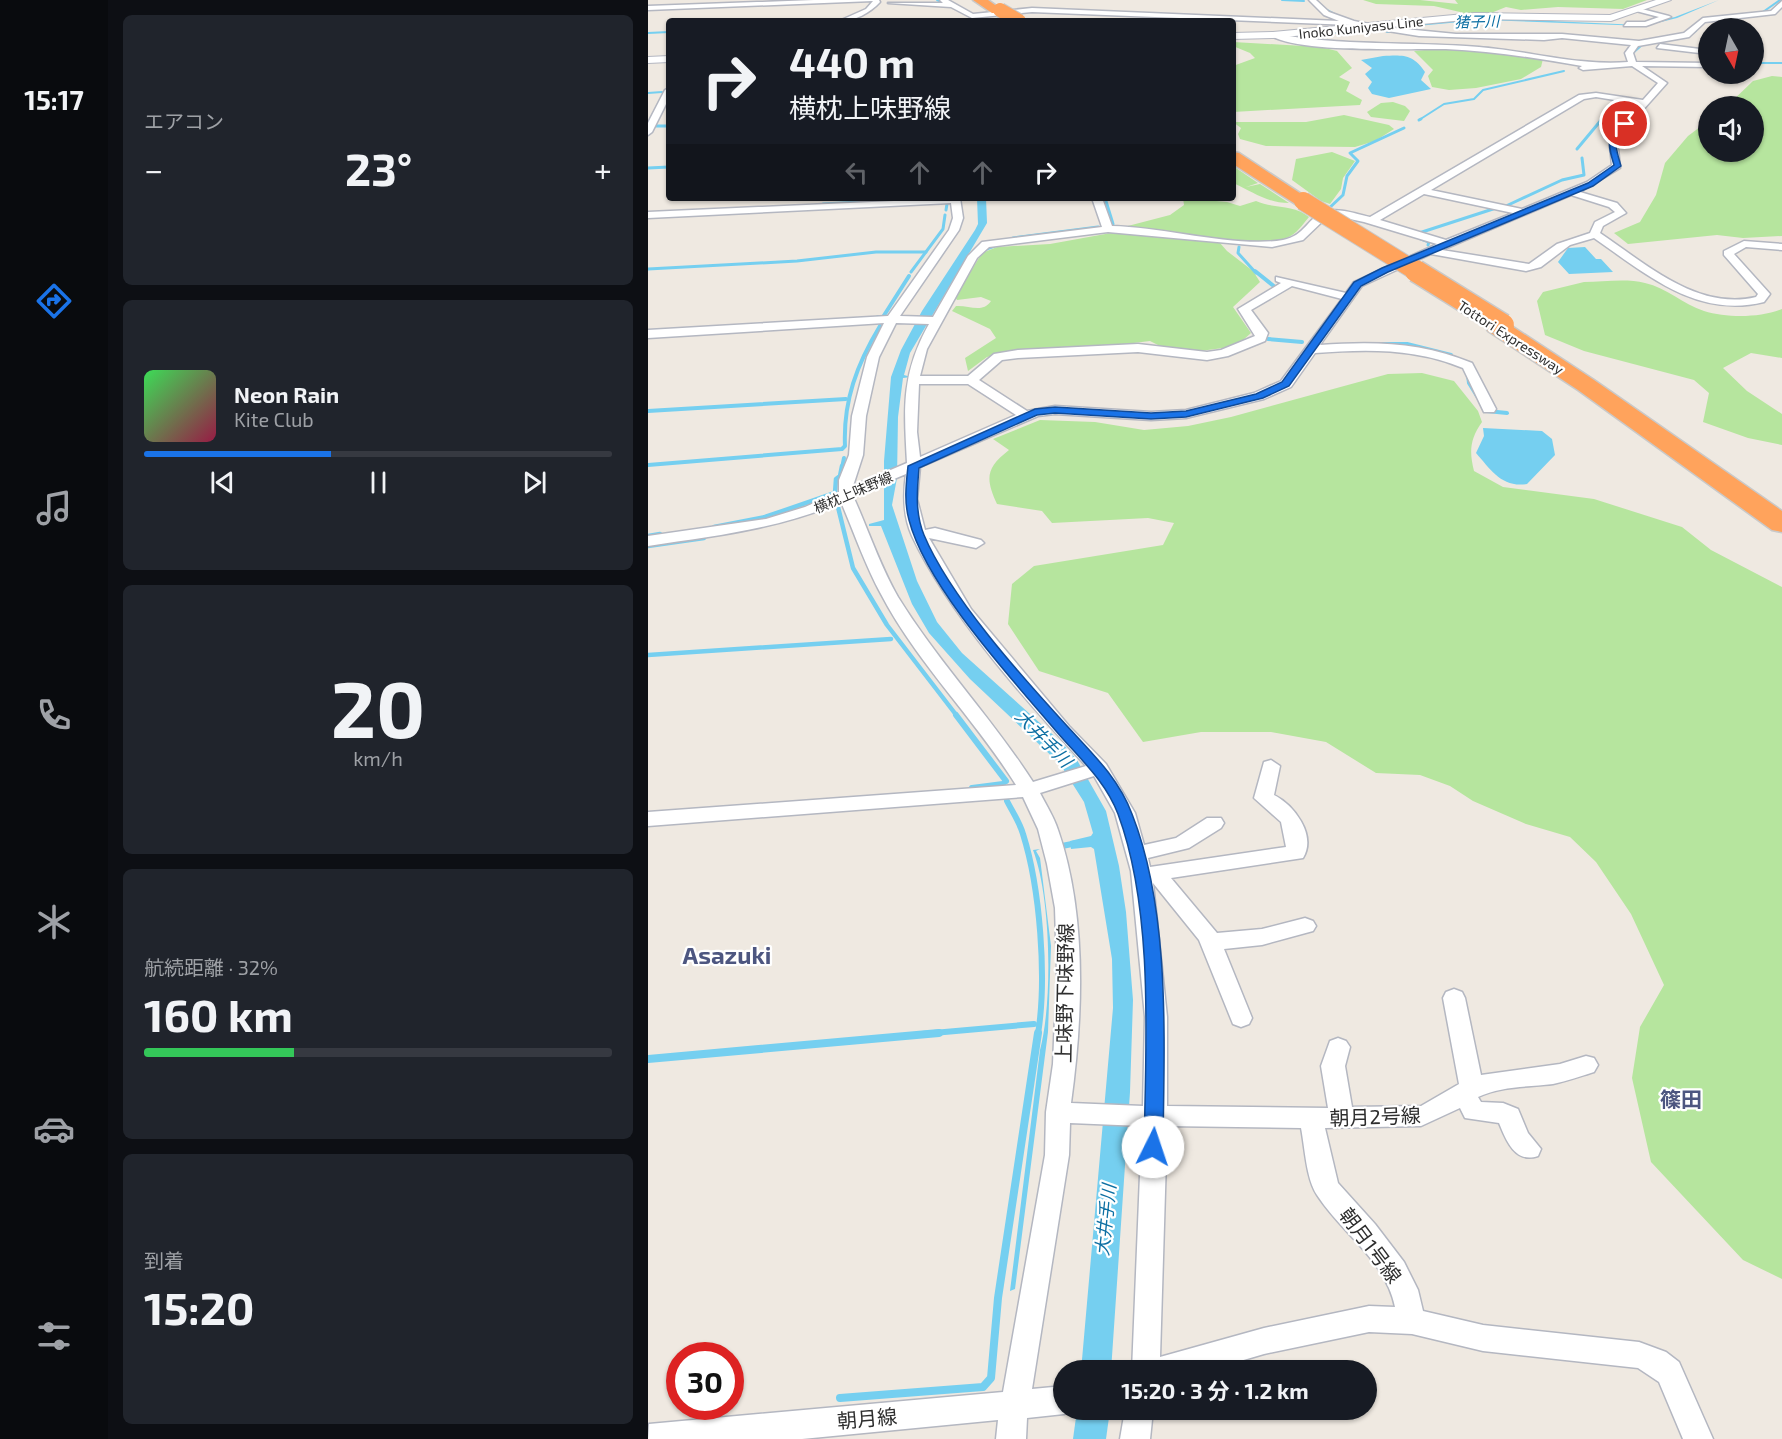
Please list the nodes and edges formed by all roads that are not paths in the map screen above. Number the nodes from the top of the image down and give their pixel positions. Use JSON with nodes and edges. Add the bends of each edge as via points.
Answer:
{"nodes":[{"id":1,"x":871,"y":0,"type":"edge"},
{"id":2,"x":876,"y":0,"type":"edge"},
{"id":3,"x":943,"y":0,"type":"edge"},
{"id":4,"x":979,"y":0,"type":"edge"},
{"id":5,"x":984,"y":0,"type":"edge"},
{"id":6,"x":1044,"y":0,"type":"edge"},
{"id":7,"x":1312,"y":0,"type":"edge"},
{"id":8,"x":1666,"y":0,"type":"edge"},
{"id":9,"x":891,"y":3,"type":"dead end"},
{"id":10,"x":1782,"y":3,"type":"edge"},
{"id":11,"x":1015,"y":5,"type":"dead end"},
{"id":12,"x":951,"y":6,"type":"junction"},
{"id":13,"x":648,"y":8,"type":"edge"},
{"id":14,"x":1638,"y":10,"type":"junction"},
{"id":15,"x":994,"y":14,"type":"edge"},
{"id":16,"x":1021,"y":17,"type":"edge"},
{"id":17,"x":850,"y":18,"type":"edge"},
{"id":18,"x":1068,"y":18,"type":"edge"},
{"id":19,"x":1236,"y":22,"type":"edge"},
{"id":20,"x":1656,"y":22,"type":"junction"},
{"id":21,"x":1353,"y":24,"type":"junction"},
{"id":22,"x":1627,"y":24,"type":"dead end"},
{"id":23,"x":1668,"y":26,"type":"dead end"},
{"id":24,"x":1677,"y":28,"type":"dead end"},
{"id":25,"x":1690,"y":33,"type":"junction"},
{"id":26,"x":1273,"y":35,"type":"junction"},
{"id":27,"x":1236,"y":36,"type":"edge"},
{"id":28,"x":1637,"y":43,"type":"junction"},
{"id":29,"x":1698,"y":50,"type":"edge"},
{"id":30,"x":1698,"y":58,"type":"edge"},
{"id":31,"x":666,"y":59,"type":"edge"},
{"id":32,"x":648,"y":60,"type":"edge"},
{"id":33,"x":1633,"y":64,"type":"junction"},
{"id":34,"x":1698,"y":65,"type":"edge"},
{"id":35,"x":1594,"y":66,"type":"junction"},
{"id":36,"x":1687,"y":66,"type":"junction"},
{"id":37,"x":1561,"y":70,"type":"dead end"},
{"id":38,"x":666,"y":96,"type":"edge"},
{"id":39,"x":1646,"y":103,"type":"junction"},
{"id":40,"x":651,"y":128,"type":"edge"},
{"id":41,"x":1236,"y":159,"type":"edge"},
{"id":42,"x":1236,"y":164,"type":"edge"},
{"id":43,"x":1422,"y":191,"type":"junction"},
{"id":44,"x":1571,"y":192,"type":"junction"},
{"id":45,"x":917,"y":201,"type":"edge"},
{"id":46,"x":955,"y":201,"type":"edge"},
{"id":47,"x":1098,"y":201,"type":"edge"},
{"id":48,"x":1299,"y":202,"type":"junction"},
{"id":49,"x":1523,"y":212,"type":"junction"},
{"id":50,"x":648,"y":215,"type":"edge"},
{"id":51,"x":1371,"y":221,"type":"junction"},
{"id":52,"x":1108,"y":229,"type":"junction"},
{"id":53,"x":1595,"y":234,"type":"junction"},
{"id":54,"x":1447,"y":244,"type":"junction"},
{"id":55,"x":1782,"y":247,"type":"edge"},
{"id":56,"x":1430,"y":251,"type":"junction"},
{"id":57,"x":1348,"y":297,"type":"junction"},
{"id":58,"x":892,"y":319,"type":"junction"},
{"id":59,"x":938,"y":321,"type":"junction"},
{"id":60,"x":1500,"y":326,"type":"junction"},
{"id":61,"x":648,"y":334,"type":"edge"},
{"id":62,"x":1313,"y":349,"type":"junction"},
{"id":63,"x":913,"y":380,"type":"junction"},
{"id":64,"x":971,"y":380,"type":"junction"},
{"id":65,"x":1489,"y":409,"type":"dead end"},
{"id":66,"x":1024,"y":416,"type":"junction"},
{"id":67,"x":913,"y":466,"type":"junction"},
{"id":68,"x":846,"y":496,"type":"junction"},
{"id":69,"x":1782,"y":508,"type":"edge"},
{"id":70,"x":1782,"y":524,"type":"edge"},
{"id":71,"x":919,"y":535,"type":"junction"},
{"id":72,"x":648,"y":541,"type":"edge"},
{"id":73,"x":976,"y":543,"type":"dead end"},
{"id":74,"x":1270,"y":766,"type":"dead end"},
{"id":75,"x":1099,"y":768,"type":"junction"},
{"id":76,"x":1029,"y":790,"type":"junction"},
{"id":77,"x":648,"y":819,"type":"edge"},
{"id":78,"x":1214,"y":823,"type":"dead end"},
{"id":79,"x":1136,"y":854,"type":"junction"},
{"id":80,"x":1149,"y":874,"type":"junction"},
{"id":81,"x":1305,"y":926,"type":"dead end"},
{"id":82,"x":1210,"y":942,"type":"junction"},
{"id":83,"x":1454,"y":998,"type":"dead end"},
{"id":84,"x":1240,"y":1018,"type":"dead end"},
{"id":85,"x":1338,"y":1047,"type":"dead end"},
{"id":86,"x":1586,"y":1065,"type":"dead end"},
{"id":87,"x":1468,"y":1091,"type":"junction"},
{"id":88,"x":1069,"y":1113,"type":"junction"},
{"id":89,"x":1150,"y":1116,"type":"junction"},
{"id":90,"x":1342,"y":1117,"type":"junction"},
{"id":91,"x":1311,"y":1118,"type":"junction"},
{"id":92,"x":1529,"y":1149,"type":"dead end"},
{"id":93,"x":1412,"y":1321,"type":"junction"},
{"id":94,"x":1146,"y":1360,"type":"edge"},
{"id":95,"x":1198,"y":1360,"type":"edge"},
{"id":96,"x":1053,"y":1401,"type":"edge"},
{"id":97,"x":1021,"y":1403,"type":"junction"},
{"id":98,"x":1138,"y":1420,"type":"edge"},
{"id":99,"x":649,"y":1439,"type":"edge"},
{"id":100,"x":1011,"y":1439,"type":"edge"},
{"id":101,"x":1135,"y":1439,"type":"edge"},
{"id":102,"x":1698,"y":1439,"type":"edge"}],
"edges":[{"from":1,"to":13,"type":"street","via":[[709,10]]},
{"from":2,"to":17,"type":"street","via":[[868,10]]},
{"from":3,"to":12,"type":"street"},
{"from":4,"to":15,"type":"highway"},
{"from":5,"to":15,"type":"highway"},
{"from":6,"to":16,"type":"street"},
{"from":7,"to":21,"type":"street","via":[[1316,6]]},
{"from":8,"to":14,"type":"main road","name":"Inoko Kuniyasu Line"},
{"from":9,"to":12,"type":"street"},
{"from":10,"to":25,"type":"street","via":[[1773,13],[1757,17],[1703,20]]},
{"from":11,"to":16,"type":"street"},
{"from":12,"to":15,"type":"street","via":[[966,15]]},
{"from":14,"to":20,"type":"street","via":[[1667,17]]},
{"from":14,"to":21,"type":"main road","name":"Inoko Kuniyasu Line","via":[[1599,19],[1475,16]]},
{"from":15,"to":16,"type":"highway","bridge":true},
{"from":16,"to":18,"type":"street"},
{"from":19,"to":21,"type":"street"},
{"from":20,"to":22,"type":"street"},
{"from":20,"to":23,"type":"street"},
{"from":21,"to":26,"type":"main road","name":"Inoko Kuniyasu Line"},
{"from":21,"to":28,"type":"street","via":[[1387,30],[1562,36]]},
{"from":24,"to":25,"type":"street"},
{"from":25,"to":28,"type":"street"},
{"from":26,"to":27,"type":"main road","name":"Inoko Kuniyasu Line"},
{"from":26,"to":35,"type":"street","via":[[1333,45],[1526,53]]},
{"from":28,"to":29,"type":"street"},
{"from":28,"to":33,"type":"street","via":[[1629,53]]},
{"from":30,"to":36,"type":"street"},
{"from":31,"to":32,"type":"main road"},
{"from":33,"to":35,"type":"street"},
{"from":33,"to":36,"type":"street"},
{"from":33,"to":39,"type":"street","name":"横枕上味野線","via":[[1663,83]]},
{"from":34,"to":36,"type":"street"},
{"from":35,"to":37,"type":"street"},
{"from":38,"to":40,"type":"street"},
{"from":39,"to":43,"type":"street","via":[[1586,95]]},
{"from":39,"to":44,"type":"street","name":"横枕上味野線","via":[[1613,138],[1617,166]]},
{"from":41,"to":48,"type":"highway","name":"Tottori Expressway"},
{"from":42,"to":48,"type":"highway","name":"Tottori Expressway"},
{"from":43,"to":49,"type":"street"},
{"from":43,"to":51,"type":"street"},
{"from":44,"to":49,"type":"street","name":"横枕上味野線"},
{"from":44,"to":53,"type":"street","via":[[1620,210],[1620,216],[1599,224]]},
{"from":45,"to":50,"type":"street"},
{"from":46,"to":58,"type":"street","via":[[958,218],[954,230]]},
{"from":47,"to":52,"type":"street"},
{"from":48,"to":60,"type":"highway","name":"Tottori Expressway","bridge":true},
{"from":49,"to":54,"type":"street","name":"横枕上味野線"},
{"from":51,"to":52,"type":"street","via":[[1327,214],[1305,235],[1278,244],[1140,228]]},
{"from":51,"to":54,"type":"street"},
{"from":52,"to":59,"type":"street","via":[[986,243],[969,263]]},
{"from":53,"to":55,"type":"street","via":[[1683,290],[1719,304],[1741,306],[1761,300],[1764,294],[1728,253],[1744,244]]},
{"from":53,"to":56,"type":"street","via":[[1566,243],[1533,268]]},
{"from":54,"to":56,"type":"street","name":"横枕上味野線"},
{"from":56,"to":57,"type":"street","name":"横枕上味野線","via":[[1358,284]]},
{"from":57,"to":62,"type":"street","name":"横枕上味野線"},
{"from":57,"to":64,"type":"street","via":[[1284,281],[1245,309],[1262,333],[1261,338],[1224,353],[1198,356],[1138,348],[1018,354],[998,357]]},
{"from":58,"to":59,"type":"street"},
{"from":58,"to":61,"type":"street"},
{"from":58,"to":68,"type":"street","via":[[873,357],[859,416],[856,455],[846,480]]},
{"from":59,"to":63,"type":"street","via":[[921,349]]},
{"from":60,"to":69,"type":"highway","name":"Tottori Expressway"},
{"from":60,"to":70,"type":"highway","name":"Tottori Expressway"},
{"from":62,"to":65,"type":"street","via":[[1403,347],[1443,355],[1468,366]]},
{"from":62,"to":66,"type":"street","name":"横枕上味野線","via":[[1286,384],[1219,407],[1151,416],[1055,410]]},
{"from":63,"to":64,"type":"street"},
{"from":63,"to":67,"type":"street"},
{"from":64,"to":66,"type":"street"},
{"from":66,"to":67,"type":"street","name":"横枕上味野線"},
{"from":67,"to":68,"type":"street","name":"横枕上味野線"},
{"from":67,"to":71,"type":"street","via":[[910,499]]},
{"from":68,"to":72,"type":"street","name":"横枕上味野線","via":[[768,523]]},
{"from":68,"to":76,"type":"street","name":"上味野下味野線","via":[[889,595],[929,655],[997,740]]},
{"from":71,"to":73,"type":"street","via":[[935,532]]},
{"from":71,"to":75,"type":"street","via":[[964,611]]},
{"from":74,"to":80,"type":"street","via":[[1264,798],[1293,823],[1298,835],[1296,853]]},
{"from":75,"to":76,"type":"street"},
{"from":75,"to":79,"type":"street","via":[[1125,813]]},
{"from":76,"to":77,"type":"street"},
{"from":76,"to":88,"type":"street","name":"上味野下味野線","via":[[1048,829],[1065,908],[1065,1064]]},
{"from":78,"to":79,"type":"street","via":[[1182,843]]},
{"from":79,"to":80,"type":"street"},
{"from":80,"to":82,"type":"street"},
{"from":80,"to":89,"type":"street","via":[[1155,1017]]},
{"from":81,"to":82,"type":"street","via":[[1262,937]]},
{"from":82,"to":84,"type":"street"},
{"from":83,"to":87,"type":"street"},
{"from":85,"to":90,"type":"street","via":[[1334,1066]]},
{"from":86,"to":87,"type":"street","name":"朝月2号線","via":[[1502,1078]]},
{"from":87,"to":90,"type":"street","name":"朝月2号線","via":[[1438,1112],[1421,1116]]},
{"from":87,"to":92,"type":"street","via":[[1474,1111],[1509,1116],[1518,1139]]},
{"from":88,"to":89,"type":"street"},
{"from":88,"to":97,"type":"street","name":"上味野下味野線","via":[[1057,1155],[1022,1370]]},
{"from":89,"to":91,"type":"street"},
{"from":89,"to":94,"type":"street"},
{"from":90,"to":91,"type":"street","name":"朝月2号線"},
{"from":91,"to":93,"type":"street","name":"朝月1号線","via":[[1326,1188],[1395,1271],[1405,1290]]},
{"from":93,"to":95,"type":"street","via":[[1369,1319],[1264,1341]]},
{"from":93,"to":102,"type":"street","via":[[1483,1338],[1640,1355],[1669,1372]]},
{"from":96,"to":97,"type":"street","name":"朝月線"},
{"from":97,"to":99,"type":"street","name":"朝月線"},
{"from":97,"to":100,"type":"street","name":"上味野下味野線"},
{"from":98,"to":101,"type":"street"}]}
